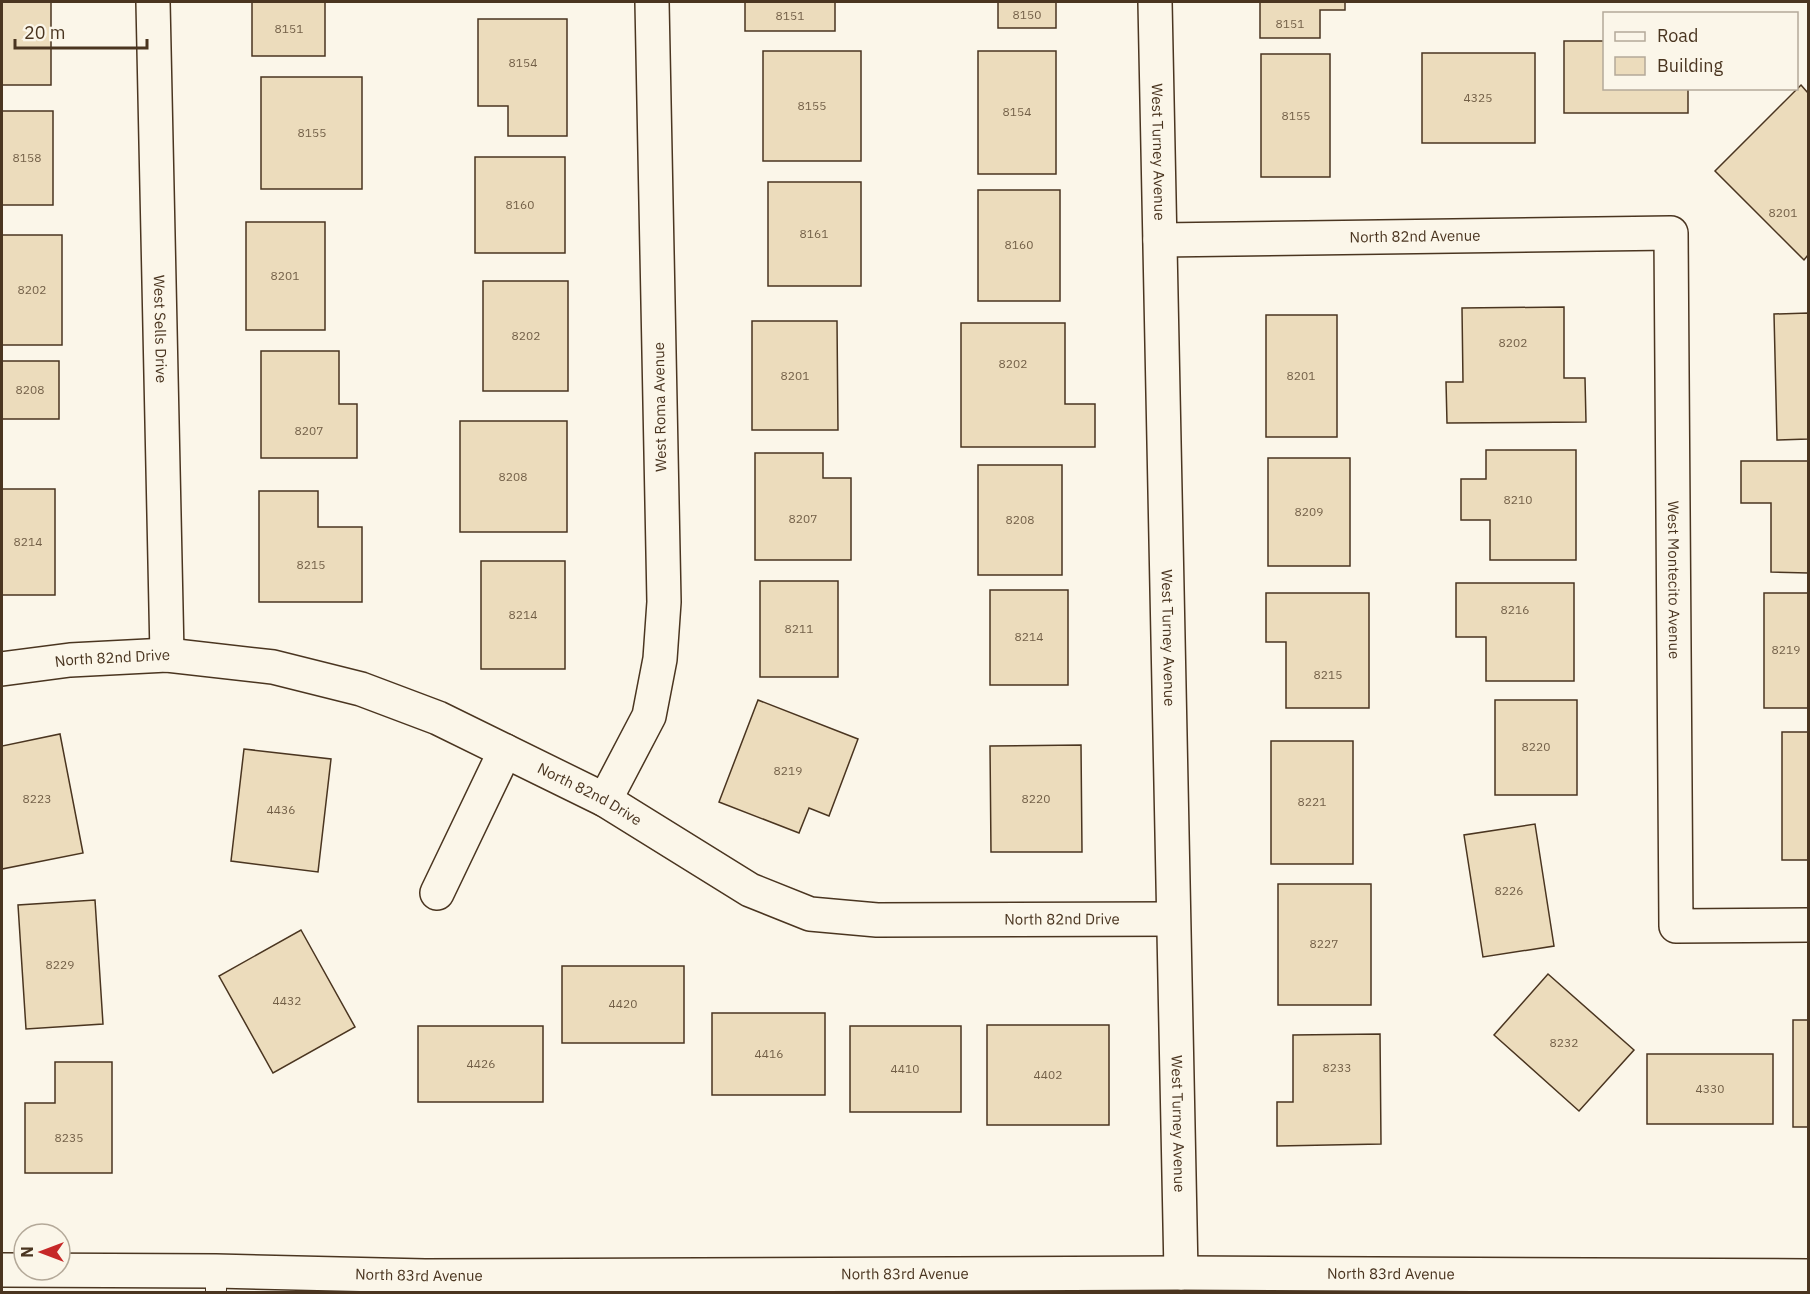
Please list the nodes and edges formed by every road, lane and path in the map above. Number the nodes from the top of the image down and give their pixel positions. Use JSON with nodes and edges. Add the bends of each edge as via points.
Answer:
{"nodes":[{"id":1,"x":153,"y":2,"type":"edge"},
{"id":2,"x":652,"y":2,"type":"edge"},
{"id":3,"x":1155,"y":2,"type":"edge"},
{"id":4,"x":1671,"y":233,"type":"joint"},
{"id":5,"x":1160,"y":240,"type":"junction"},
{"id":6,"x":167,"y":655,"type":"junction"},
{"id":7,"x":2,"y":669,"type":"edge"},
{"id":8,"x":505,"y":751,"type":"junction"},
{"id":9,"x":605,"y":800,"type":"junction"},
{"id":10,"x":437,"y":893,"type":"dead end"},
{"id":11,"x":1173,"y":919,"type":"junction"},
{"id":12,"x":1809,"y":925,"type":"edge"},
{"id":13,"x":2,"y":1270,"type":"edge"},
{"id":14,"x":1181,"y":1273,"type":"junction"},
{"id":15,"x":1809,"y":1276,"type":"edge"},
{"id":16,"x":216,"y":1282,"type":"edge"}],
"edges":[{"from":1,"to":6,"type":"street","name":"West Sells Drive"},
{"from":2,"to":9,"type":"street","name":"West Roma Avenue","via":[[664,603],[660,659],[649,716]]},
{"from":3,"to":5,"type":"street","name":"West Turney Avenue"},
{"from":4,"to":5,"type":"street","name":"North 82nd Avenue"},
{"from":4,"to":12,"type":"street","name":"West Montecito Avenue","via":[[1676,926]]},
{"from":5,"to":11,"type":"street","name":"West Turney Avenue"},
{"from":6,"to":7,"type":"street","name":"North 82nd Drive","via":[[70,660]]},
{"from":6,"to":8,"type":"street","name":"North 82nd Drive","via":[[273,667],[361,689],[438,718]]},
{"from":8,"to":9,"type":"street","name":"North 82nd Drive"},
{"from":8,"to":10,"type":"street"},
{"from":9,"to":11,"type":"street","name":"North 82nd Drive","via":[[750,890],[810,914],[878,920]]},
{"from":11,"to":14,"type":"street","name":"West Turney Avenue"},
{"from":13,"to":16,"type":"street","name":"North 83rd Avenue"},
{"from":14,"to":15,"type":"street","name":"North 83rd Avenue"},
{"from":14,"to":16,"type":"street","name":"North 83rd Avenue","via":[[425,1276]]}]}
